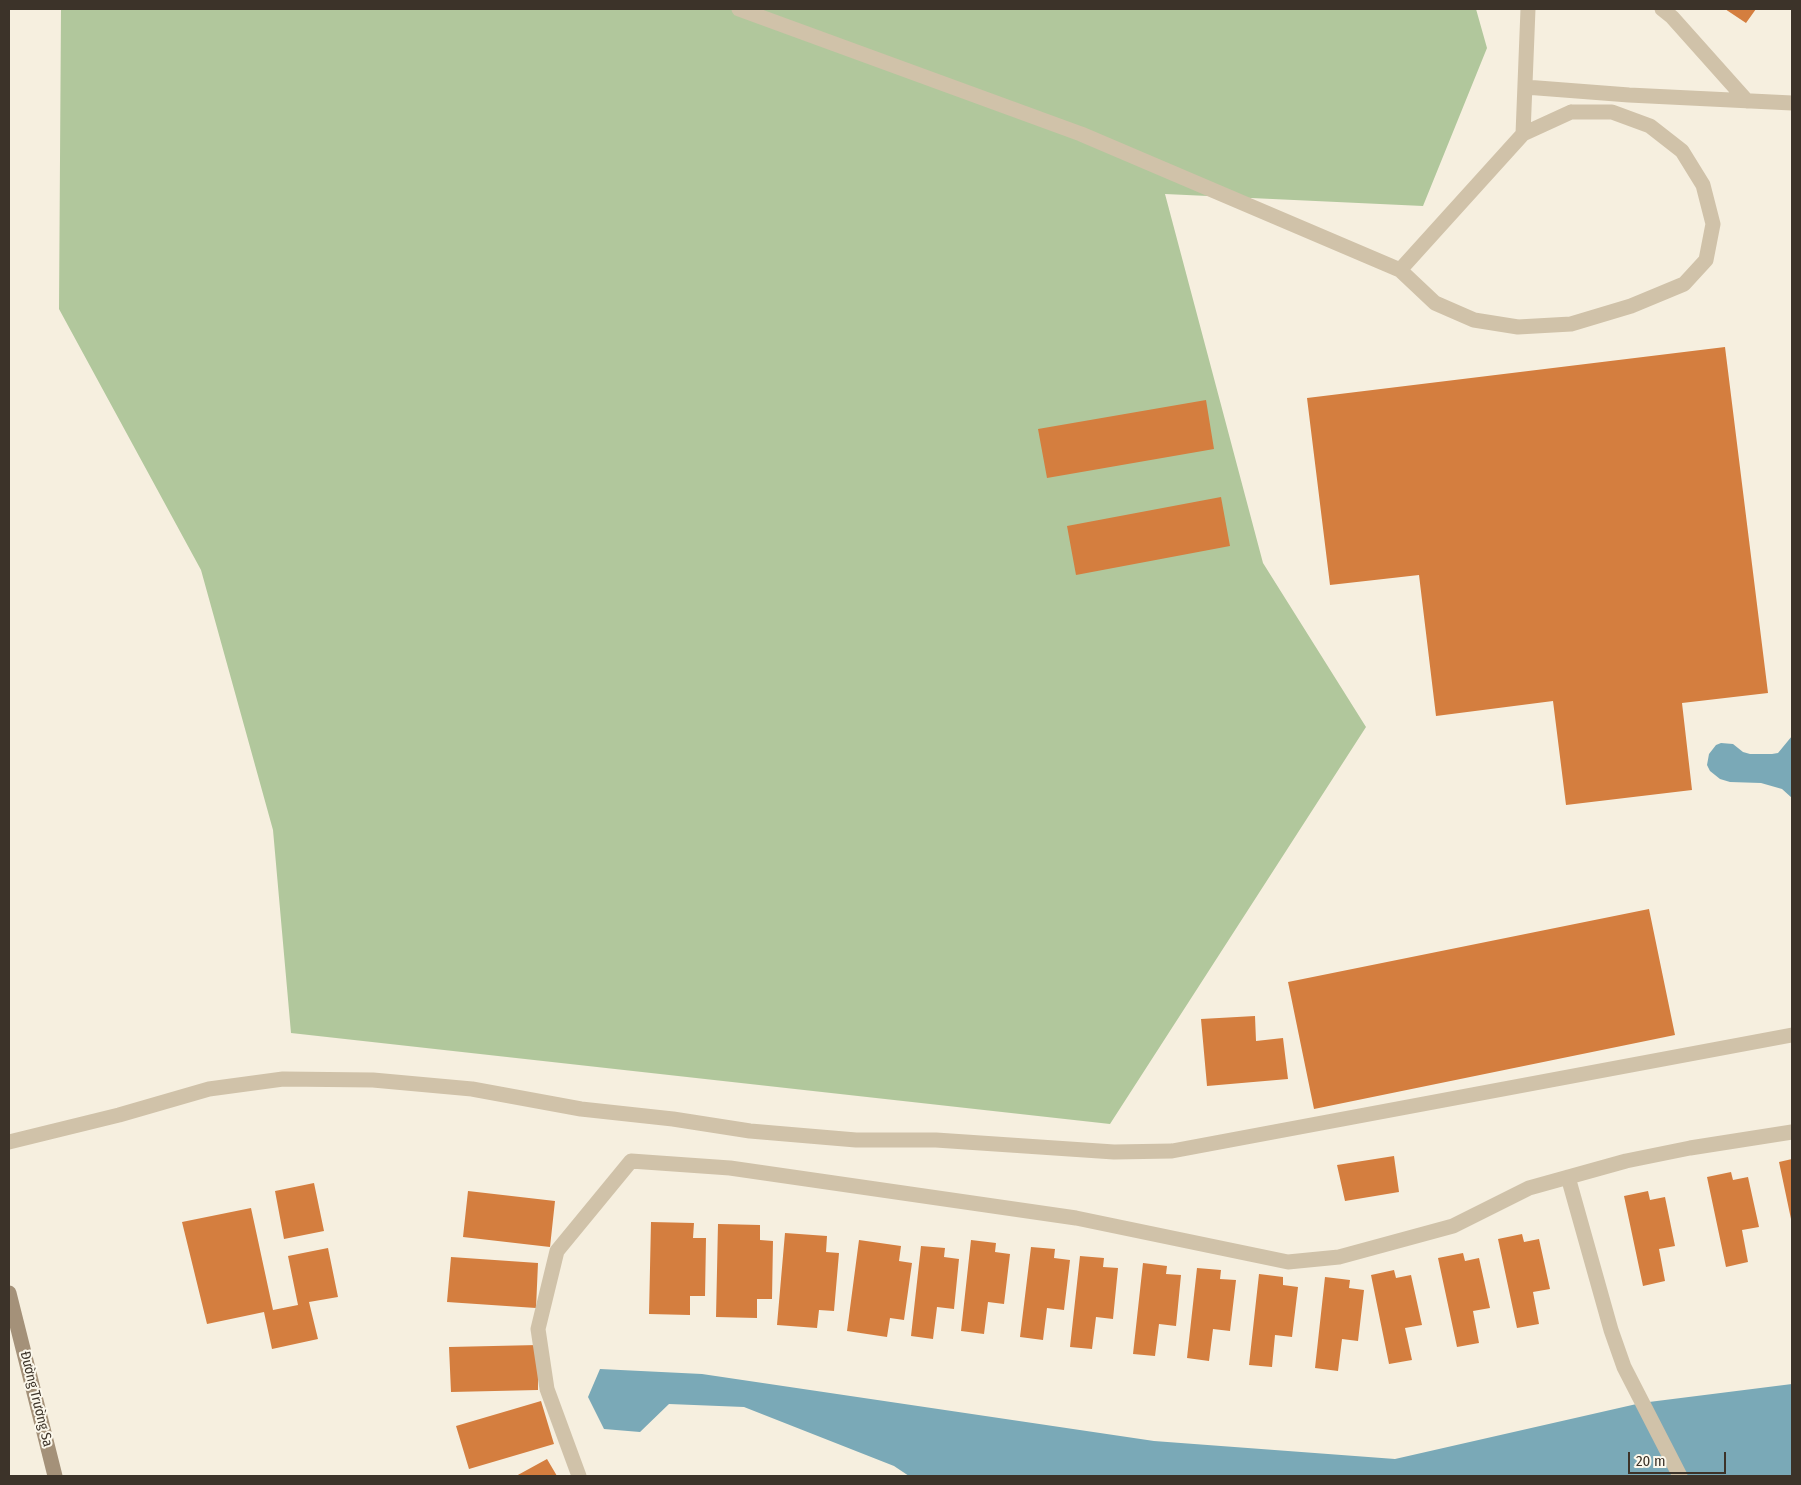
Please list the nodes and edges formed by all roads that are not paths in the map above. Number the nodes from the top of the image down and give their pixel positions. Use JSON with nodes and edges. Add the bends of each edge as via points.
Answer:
{"nodes":[{"id":1,"x":739,"y":9,"type":"edge"},
{"id":2,"x":1528,"y":9,"type":"edge"},
{"id":3,"x":1662,"y":9,"type":"edge"},
{"id":4,"x":1524,"y":87,"type":"junction"},
{"id":5,"x":1748,"y":102,"type":"junction"},
{"id":6,"x":1792,"y":103,"type":"edge"},
{"id":7,"x":1523,"y":134,"type":"junction"},
{"id":8,"x":1400,"y":270,"type":"junction"},
{"id":9,"x":1792,"y":1035,"type":"edge"},
{"id":10,"x":1792,"y":1132,"type":"edge"},
{"id":11,"x":9,"y":1142,"type":"edge"},
{"id":12,"x":1568,"y":1177,"type":"junction"},
{"id":13,"x":9,"y":1293,"type":"edge"},
{"id":14,"x":55,"y":1476,"type":"edge"},
{"id":15,"x":579,"y":1476,"type":"edge"},
{"id":16,"x":1680,"y":1476,"type":"edge"}],
"edges":[{"from":1,"to":8,"type":"lane","via":[[1081,134]]},
{"from":2,"to":4,"type":"lane"},
{"from":3,"to":5,"type":"lane"},
{"from":4,"to":5,"type":"lane"},
{"from":4,"to":7,"type":"lane"},
{"from":5,"to":6,"type":"lane"},
{"from":7,"to":8,"type":"lane"},
{"from":7,"to":8,"type":"lane","via":[[1571,112],[1612,112],[1650,126],[1682,151],[1703,185],[1713,224],[1706,260],[1684,284],[1631,306],[1571,324],[1518,327],[1474,320],[1435,303]]},
{"from":9,"to":11,"type":"lane","via":[[1172,1151],[1114,1152],[936,1140],[856,1140],[750,1131],[581,1109],[472,1089],[372,1080],[283,1079],[209,1089]]},
{"from":10,"to":12,"type":"lane","via":[[1690,1148]]},
{"from":12,"to":15,"type":"lane","via":[[1529,1188],[1453,1226],[1339,1258],[1288,1262],[1076,1218],[730,1168],[631,1161],[557,1250],[538,1329],[547,1389]]},
{"from":12,"to":16,"type":"lane","via":[[1624,1367]]},
{"from":13,"to":14,"type":"main road","name":"Đường Trường Sa"}]}
